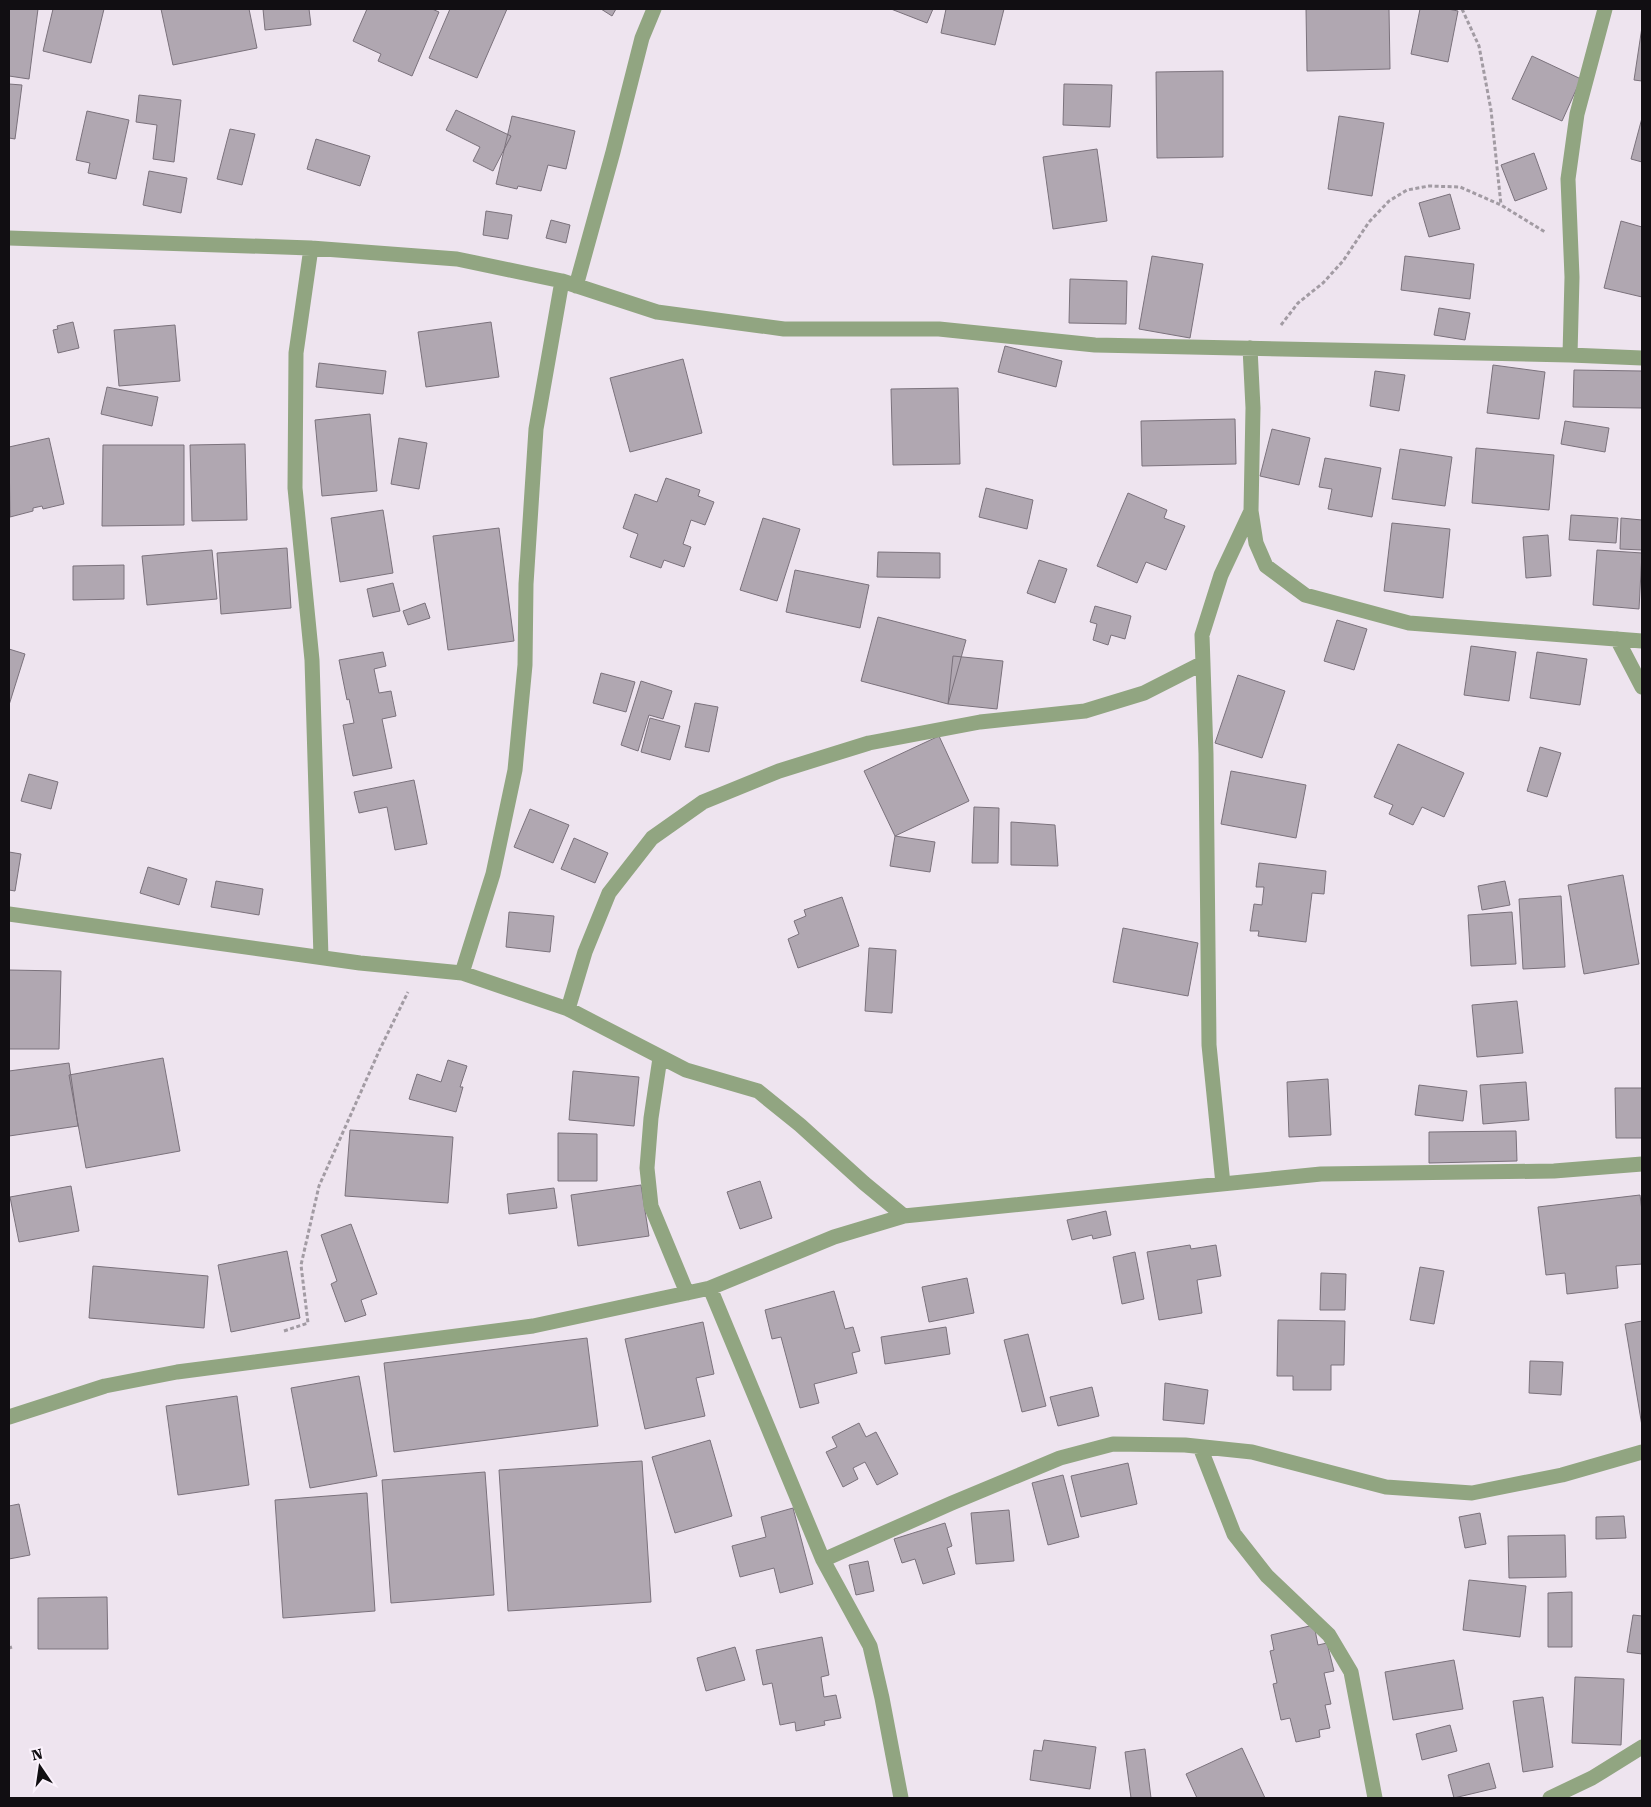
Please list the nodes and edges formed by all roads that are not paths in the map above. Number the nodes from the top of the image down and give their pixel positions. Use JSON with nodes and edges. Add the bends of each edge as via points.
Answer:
{"nodes":[{"id":1,"x":654,"y":9,"type":"edge"},
{"id":2,"x":1605,"y":9,"type":"edge"},
{"id":3,"x":9,"y":238,"type":"edge"},
{"id":4,"x":311,"y":248,"type":"junction"},
{"id":5,"x":569,"y":284,"type":"junction"},
{"id":6,"x":1250,"y":348,"type":"junction"},
{"id":7,"x":1570,"y":354,"type":"junction"},
{"id":8,"x":1642,"y":358,"type":"edge"},
{"id":9,"x":1251,"y":511,"type":"junction"},
{"id":10,"x":1617,"y":639,"type":"junction"},
{"id":11,"x":1642,"y":641,"type":"edge"},
{"id":12,"x":1202,"y":663,"type":"junction"},
{"id":13,"x":1642,"y":687,"type":"edge"},
{"id":14,"x":9,"y":914,"type":"edge"},
{"id":15,"x":321,"y":957,"type":"junction"},
{"id":16,"x":462,"y":973,"type":"junction"},
{"id":17,"x":568,"y":1009,"type":"junction"},
{"id":18,"x":660,"y":1058,"type":"junction"},
{"id":19,"x":1642,"y":1164,"type":"edge"},
{"id":20,"x":1223,"y":1184,"type":"junction"},
{"id":21,"x":904,"y":1216,"type":"junction"},
{"id":22,"x":710,"y":1288,"type":"junction"},
{"id":23,"x":687,"y":1293,"type":"junction"},
{"id":24,"x":9,"y":1418,"type":"edge"},
{"id":25,"x":1200,"y":1447,"type":"junction"},
{"id":26,"x":1642,"y":1452,"type":"edge"},
{"id":27,"x":823,"y":1560,"type":"junction"},
{"id":28,"x":1642,"y":1747,"type":"edge"},
{"id":29,"x":901,"y":1798,"type":"edge"},
{"id":30,"x":1375,"y":1798,"type":"edge"},
{"id":31,"x":1550,"y":1798,"type":"edge"}],
"edges":[{"from":1,"to":5,"type":"street","via":[[642,38],[613,152]]},
{"from":2,"to":7,"type":"street","via":[[1575,124],[1568,179],[1572,277]]},
{"from":3,"to":4,"type":"street"},
{"from":4,"to":5,"type":"street","via":[[457,259]]},
{"from":4,"to":15,"type":"street","via":[[296,353],[295,488],[312,660]]},
{"from":5,"to":6,"type":"street","via":[[657,312],[784,329],[939,329],[1095,345]]},
{"from":5,"to":16,"type":"street","via":[[536,430],[526,584],[525,665],[515,770],[493,874]]},
{"from":6,"to":7,"type":"street"},
{"from":6,"to":9,"type":"street","via":[[1253,408]]},
{"from":7,"to":8,"type":"street"},
{"from":9,"to":10,"type":"street","via":[[1256,543],[1266,566],[1305,595],[1409,623]]},
{"from":9,"to":12,"type":"street","via":[[1212,600],[1202,635]]},
{"from":10,"to":11,"type":"street"},
{"from":10,"to":13,"type":"street"},
{"from":12,"to":17,"type":"street","via":[[1144,693],[1085,711],[980,722],[869,743],[779,771],[703,802],[652,838],[609,893],[585,952]]},
{"from":12,"to":20,"type":"street","via":[[1209,1045]]},
{"from":14,"to":15,"type":"street"},
{"from":15,"to":16,"type":"street"},
{"from":16,"to":17,"type":"street"},
{"from":17,"to":18,"type":"street"},
{"from":18,"to":21,"type":"street","via":[[686,1070],[758,1091]]},
{"from":18,"to":23,"type":"street","via":[[650,1118],[647,1168],[651,1206]]},
{"from":19,"to":20,"type":"street","via":[[1554,1171],[1321,1174]]},
{"from":20,"to":21,"type":"street"},
{"from":21,"to":22,"type":"street","via":[[834,1237]]},
{"from":22,"to":23,"type":"street"},
{"from":22,"to":27,"type":"street"},
{"from":23,"to":24,"type":"street","via":[[533,1326],[177,1372],[105,1386]]},
{"from":25,"to":26,"type":"street","via":[[1252,1452],[1386,1486],[1472,1493],[1562,1475]]},
{"from":25,"to":27,"type":"street","via":[[1113,1444],[1060,1458]]},
{"from":25,"to":30,"type":"street","via":[[1234,1534],[1267,1576],[1330,1635],[1351,1672]]},
{"from":27,"to":29,"type":"street","via":[[870,1646]]},
{"from":28,"to":31,"type":"street","via":[[1592,1778]]}]}
